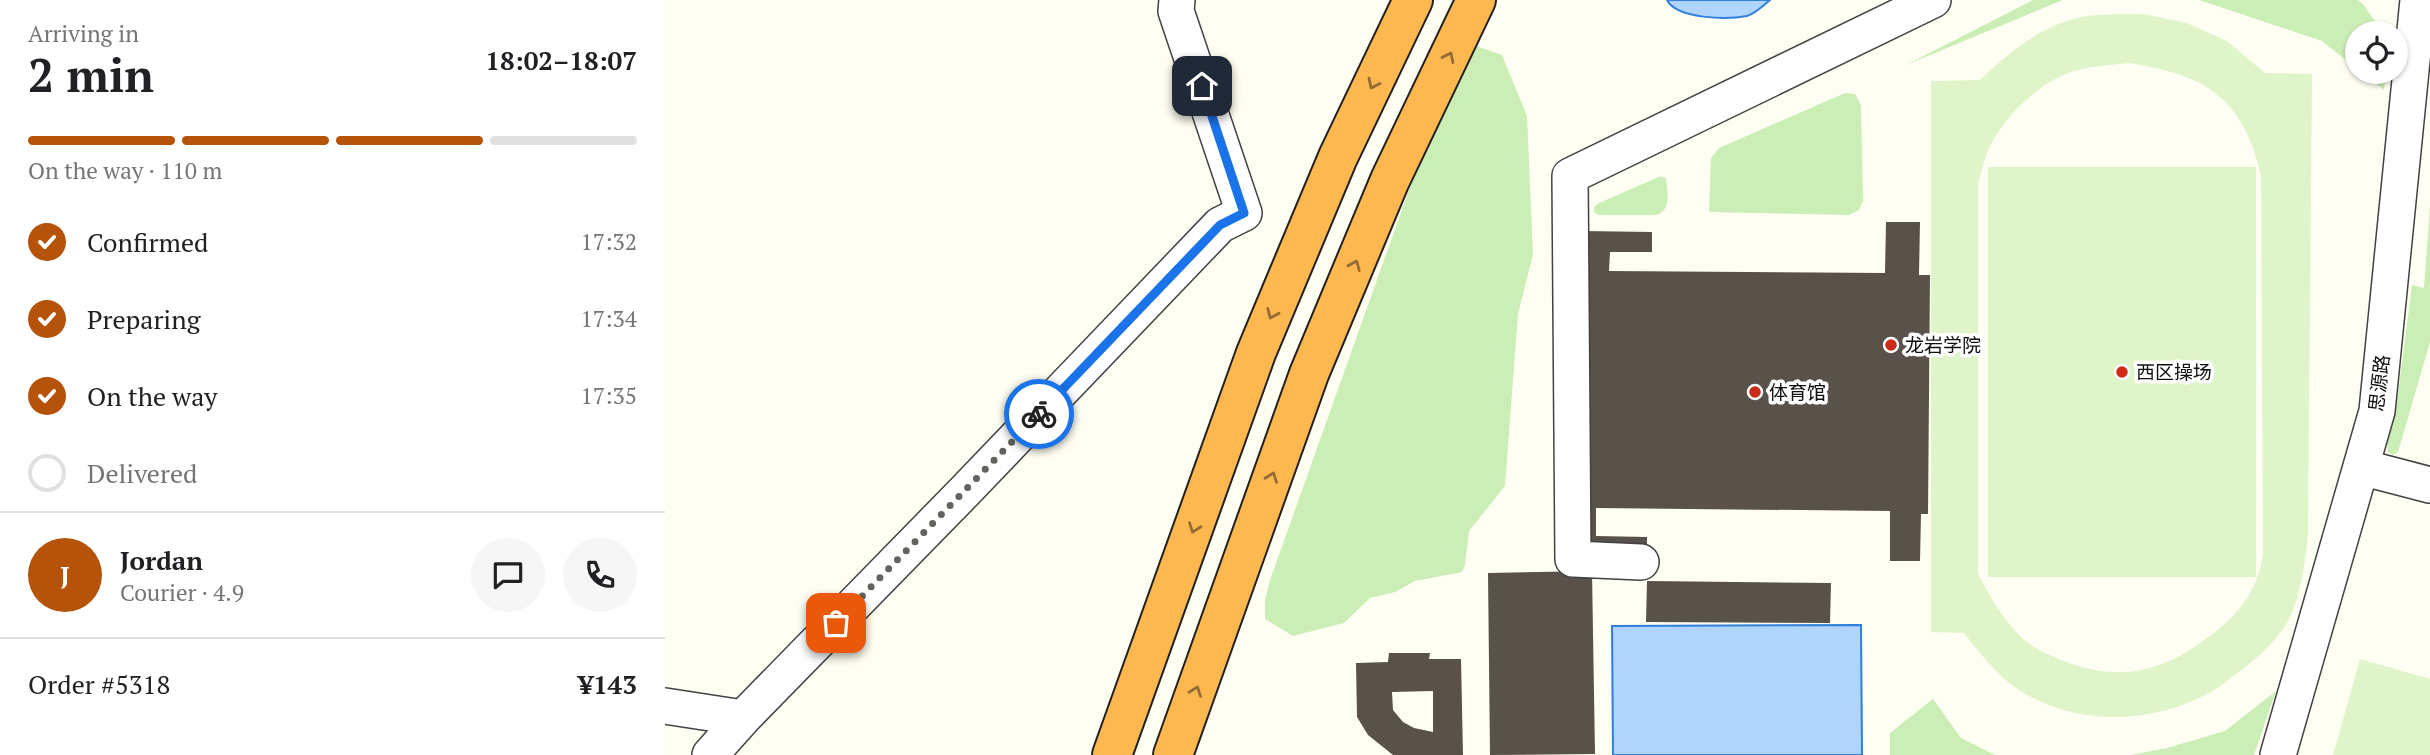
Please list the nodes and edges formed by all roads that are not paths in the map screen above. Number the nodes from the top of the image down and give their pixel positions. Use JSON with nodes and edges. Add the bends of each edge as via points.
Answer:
{"nodes":[{"id":1,"x":1177,"y":0,"type":"edge"},
{"id":2,"x":1413,"y":0,"type":"edge"},
{"id":3,"x":1476,"y":0,"type":"edge"},
{"id":4,"x":1933,"y":0,"type":"edge"},
{"id":5,"x":2418,"y":0,"type":"edge"},
{"id":6,"x":2361,"y":467,"type":"junction"},
{"id":7,"x":2430,"y":485,"type":"edge"},
{"id":8,"x":1641,"y":562,"type":"dead end"},
{"id":9,"x":665,"y":706,"type":"edge"},
{"id":10,"x":743,"y":718,"type":"junction"},
{"id":11,"x":711,"y":755,"type":"edge"},
{"id":12,"x":1112,"y":755,"type":"edge"},
{"id":13,"x":1173,"y":755,"type":"edge"},
{"id":14,"x":2278,"y":755,"type":"edge"}],
"edges":[{"from":1,"to":10,"type":"street","via":[[1176,11],[1244,213],[1220,225]]},
{"from":2,"to":12,"type":"highway","one_way":true,"via":[[1338,157],[1256,354]]},
{"from":13,"to":3,"type":"highway","one_way":true,"via":[[1309,374],[1390,180]]},
{"from":4,"to":8,"type":"street","via":[[1570,176],[1573,559]]},
{"from":5,"to":6,"type":"street","name":"思源路","via":[[2377,411]]},
{"from":6,"to":7,"type":"street"},
{"from":6,"to":14,"type":"street","name":"思源路"},
{"from":9,"to":10,"type":"street"},
{"from":10,"to":11,"type":"street"}]}
